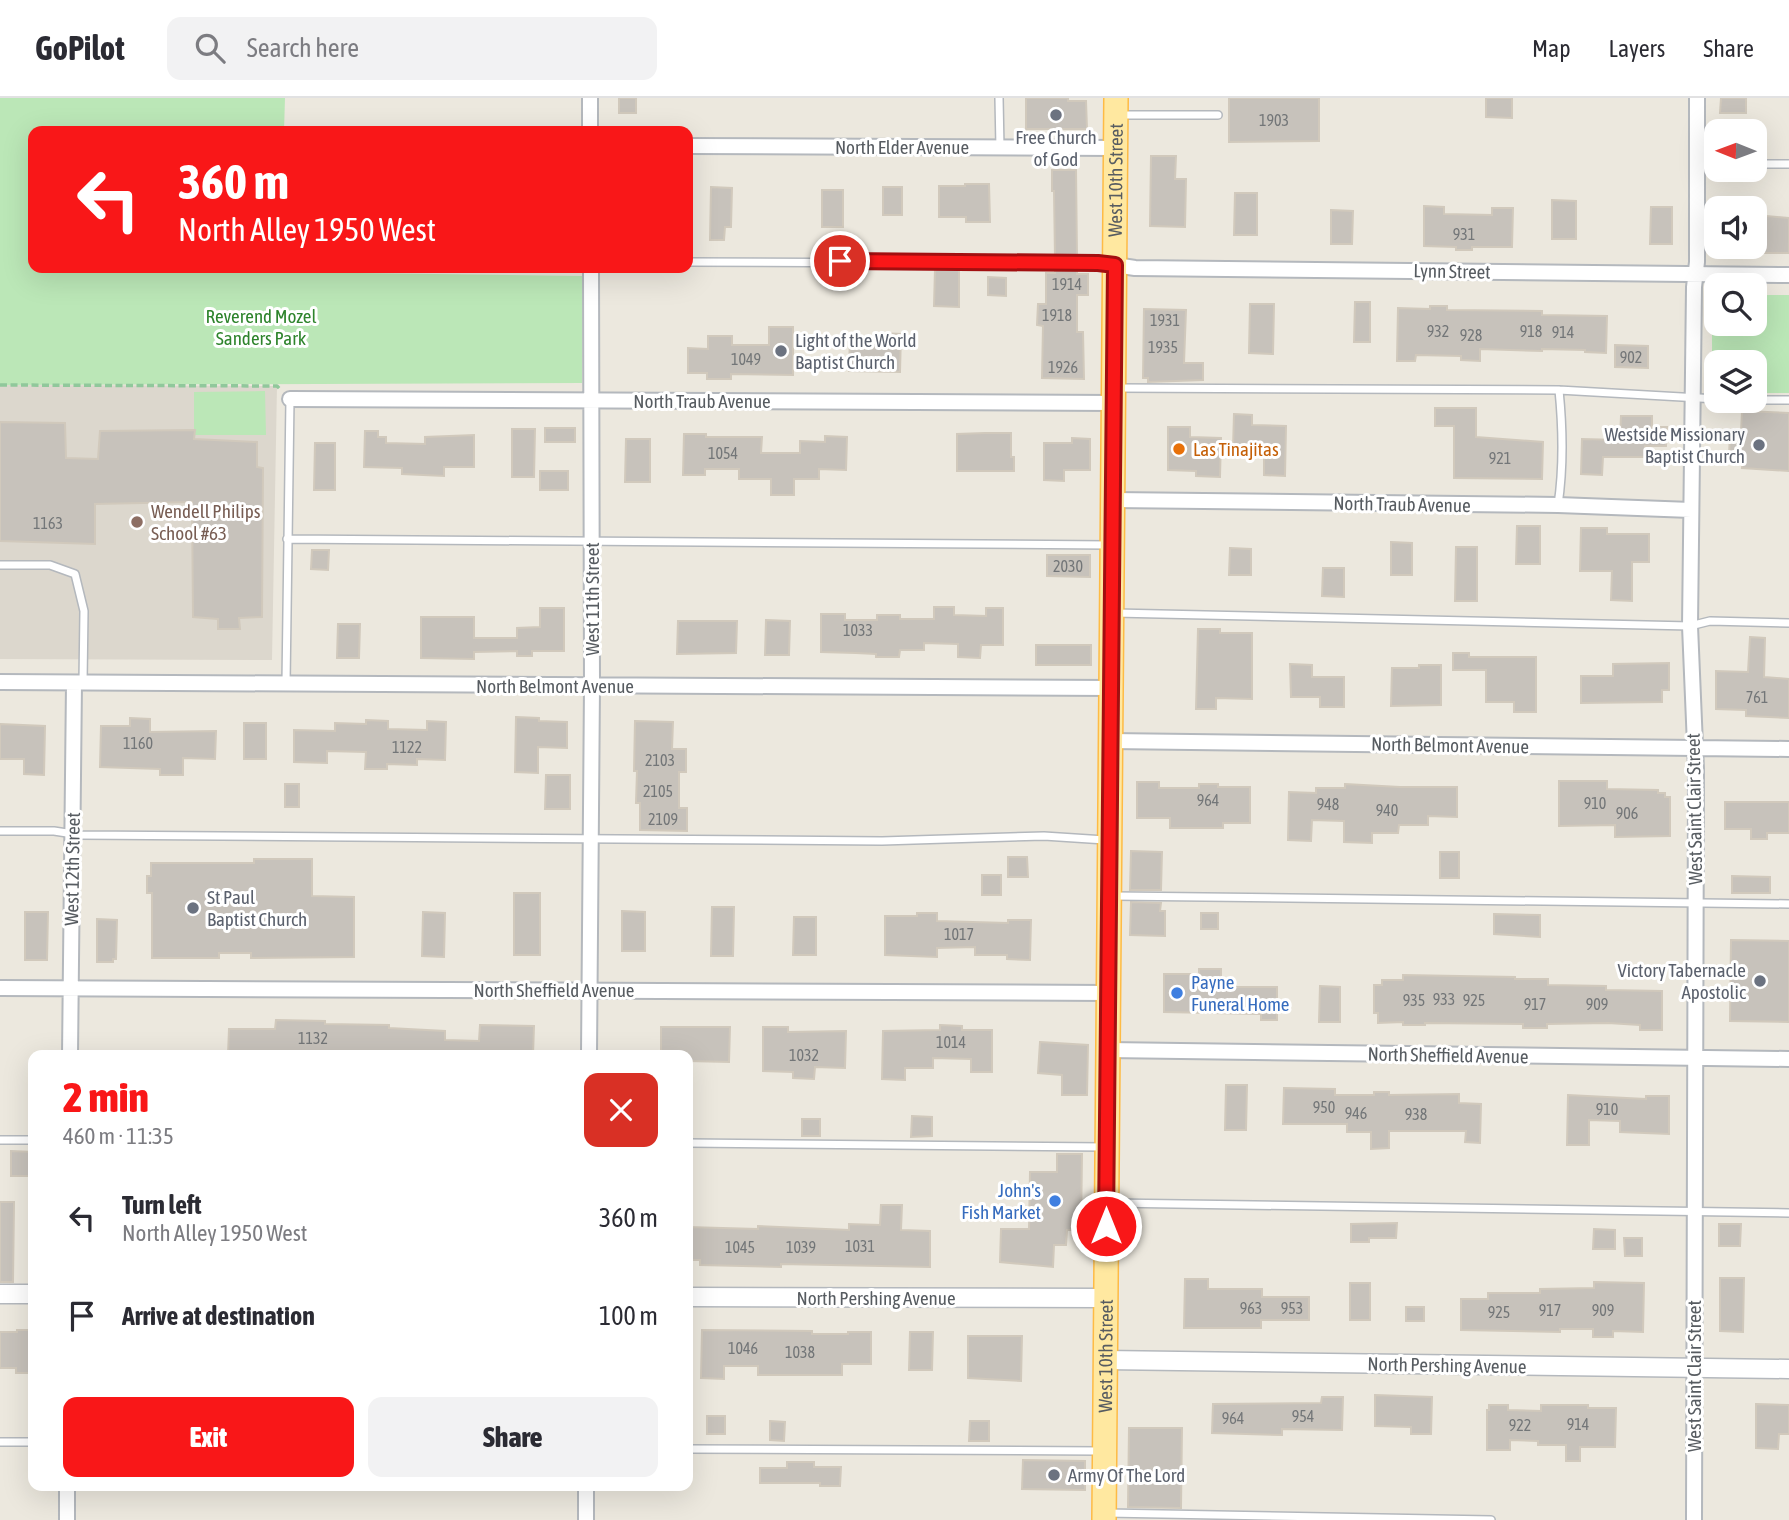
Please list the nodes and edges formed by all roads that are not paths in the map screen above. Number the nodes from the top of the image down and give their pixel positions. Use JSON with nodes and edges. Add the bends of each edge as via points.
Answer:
{"nodes":[{"id":1,"x":590,"y":98,"type":"edge"},
{"id":2,"x":999,"y":98,"type":"edge"},
{"id":3,"x":1697,"y":98,"type":"edge"},
{"id":4,"x":1116,"y":106,"type":"edge"},
{"id":5,"x":1218,"y":115,"type":"dead end"},
{"id":6,"x":590,"y":126,"type":"edge"},
{"id":7,"x":693,"y":146,"type":"edge"},
{"id":8,"x":1000,"y":148,"type":"junction"},
{"id":9,"x":1116,"y":148,"type":"junction"},
{"id":10,"x":1768,"y":164,"type":"edge"},
{"id":11,"x":1789,"y":164,"type":"edge"},
{"id":12,"x":1697,"y":165,"type":"junction"},
{"id":13,"x":1704,"y":165,"type":"edge"},
{"id":14,"x":693,"y":262,"type":"edge"},
{"id":15,"x":1115,"y":265,"type":"junction"},
{"id":16,"x":591,"y":273,"type":"edge"},
{"id":17,"x":1696,"y":274,"type":"junction"},
{"id":18,"x":1789,"y":275,"type":"edge"},
{"id":19,"x":1559,"y":390,"type":"junction"},
{"id":20,"x":1114,"y":396,"type":"junction"},
{"id":21,"x":290,"y":399,"type":"joint"},
{"id":22,"x":1693,"y":399,"type":"junction"},
{"id":23,"x":1704,"y":399,"type":"edge"},
{"id":24,"x":1767,"y":400,"type":"edge"},
{"id":25,"x":1789,"y":400,"type":"edge"},
{"id":26,"x":591,"y":401,"type":"junction"},
{"id":27,"x":1112,"y":500,"type":"junction"},
{"id":28,"x":1558,"y":505,"type":"junction"},
{"id":29,"x":1690,"y":510,"type":"junction"},
{"id":30,"x":288,"y":539,"type":"junction"},
{"id":31,"x":592,"y":542,"type":"junction"},
{"id":32,"x":1112,"y":545,"type":"junction"},
{"id":33,"x":0,"y":565,"type":"edge"},
{"id":34,"x":1112,"y":613,"type":"junction"},
{"id":35,"x":1789,"y":623,"type":"edge"},
{"id":36,"x":1690,"y":626,"type":"junction"},
{"id":37,"x":0,"y":682,"type":"edge"},
{"id":38,"x":78,"y":683,"type":"junction"},
{"id":39,"x":286,"y":684,"type":"junction"},
{"id":40,"x":592,"y":686,"type":"junction"},
{"id":41,"x":1111,"y":688,"type":"junction"},
{"id":42,"x":1110,"y":741,"type":"junction"},
{"id":43,"x":1695,"y":748,"type":"junction"},
{"id":44,"x":1789,"y":749,"type":"edge"},
{"id":45,"x":0,"y":831,"type":"edge"},
{"id":46,"x":72,"y":835,"type":"junction"},
{"id":47,"x":590,"y":838,"type":"junction"},
{"id":48,"x":1110,"y":840,"type":"junction"},
{"id":49,"x":1109,"y":896,"type":"junction"},
{"id":50,"x":1695,"y":902,"type":"junction"},
{"id":51,"x":1789,"y":904,"type":"edge"},
{"id":52,"x":0,"y":988,"type":"edge"},
{"id":53,"x":71,"y":988,"type":"junction"},
{"id":54,"x":589,"y":990,"type":"junction"},
{"id":55,"x":1108,"y":993,"type":"junction"},
{"id":56,"x":70,"y":1050,"type":"edge"},
{"id":57,"x":589,"y":1050,"type":"edge"},
{"id":58,"x":1108,"y":1050,"type":"junction"},
{"id":59,"x":1695,"y":1058,"type":"junction"},
{"id":60,"x":1789,"y":1059,"type":"edge"},
{"id":61,"x":0,"y":1140,"type":"edge"},
{"id":62,"x":28,"y":1140,"type":"edge"},
{"id":63,"x":693,"y":1143,"type":"edge"},
{"id":64,"x":1107,"y":1147,"type":"junction"},
{"id":65,"x":1106,"y":1203,"type":"junction"},
{"id":66,"x":1695,"y":1212,"type":"junction"},
{"id":67,"x":1789,"y":1213,"type":"edge"},
{"id":68,"x":0,"y":1294,"type":"edge"},
{"id":69,"x":28,"y":1294,"type":"edge"},
{"id":70,"x":693,"y":1297,"type":"edge"},
{"id":71,"x":1105,"y":1298,"type":"junction"},
{"id":72,"x":1105,"y":1360,"type":"junction"},
{"id":73,"x":1695,"y":1368,"type":"junction"},
{"id":74,"x":1789,"y":1369,"type":"edge"},
{"id":75,"x":28,"y":1441,"type":"edge"},
{"id":76,"x":0,"y":1442,"type":"edge"},
{"id":77,"x":693,"y":1448,"type":"edge"},
{"id":78,"x":1104,"y":1451,"type":"junction"},
{"id":79,"x":67,"y":1491,"type":"edge"},
{"id":80,"x":586,"y":1491,"type":"edge"},
{"id":81,"x":1104,"y":1516,"type":"edge"},
{"id":82,"x":67,"y":1520,"type":"edge"},
{"id":83,"x":586,"y":1520,"type":"edge"},
{"id":84,"x":1491,"y":1520,"type":"edge"},
{"id":85,"x":1694,"y":1520,"type":"edge"}],
"edges":[{"from":1,"to":6,"type":"street"},
{"from":2,"to":8,"type":"lane"},
{"from":3,"to":12,"type":"street","name":"West Saint Clair Street"},
{"from":4,"to":5,"type":"lane"},
{"from":4,"to":9,"type":"main road","name":"West 10th Street"},
{"from":7,"to":8,"type":"street","name":"North Elder Avenue"},
{"from":8,"to":9,"type":"street","name":"North Elder Avenue"},
{"from":9,"to":15,"type":"main road","name":"West 10th Street"},
{"from":10,"to":11,"type":"lane"},
{"from":12,"to":13,"type":"lane"},
{"from":12,"to":17,"type":"street","name":"West Saint Clair Street"},
{"from":14,"to":15,"type":"lane"},
{"from":15,"to":17,"type":"street","name":"Lynn Street"},
{"from":15,"to":20,"type":"main road","name":"West 10th Street"},
{"from":16,"to":26,"type":"street","name":"West 11th Street"},
{"from":17,"to":18,"type":"street","name":"Lynn Street"},
{"from":17,"to":22,"type":"street","name":"West Saint Clair Street"},
{"from":19,"to":20,"type":"lane"},
{"from":19,"to":22,"type":"lane"},
{"from":19,"to":28,"type":"lane","via":[[1563,471]]},
{"from":20,"to":26,"type":"street","name":"North Traub Avenue"},
{"from":20,"to":27,"type":"main road","name":"West 10th Street"},
{"from":21,"to":26,"type":"street","name":"North Traub Avenue"},
{"from":21,"to":30,"type":"lane"},
{"from":22,"to":23,"type":"lane"},
{"from":22,"to":29,"type":"street","name":"West Saint Clair Street"},
{"from":24,"to":25,"type":"lane"},
{"from":26,"to":31,"type":"street","name":"West 11th Street"},
{"from":27,"to":28,"type":"street","name":"North Traub Avenue"},
{"from":27,"to":32,"type":"main road","name":"West 10th Street"},
{"from":28,"to":29,"type":"street","name":"North Traub Avenue"},
{"from":29,"to":36,"type":"street","name":"West Saint Clair Street"},
{"from":30,"to":31,"type":"lane"},
{"from":30,"to":39,"type":"lane"},
{"from":31,"to":32,"type":"lane"},
{"from":31,"to":40,"type":"street","name":"West 11th Street"},
{"from":32,"to":34,"type":"main road","name":"West 10th Street"},
{"from":33,"to":38,"type":"lane","via":[[50,565],[75,574],[84,611]]},
{"from":34,"to":36,"type":"lane"},
{"from":34,"to":41,"type":"main road","name":"West 10th Street"},
{"from":35,"to":36,"type":"lane","via":[[1710,621]]},
{"from":36,"to":43,"type":"street","name":"West Saint Clair Street"},
{"from":37,"to":38,"type":"street","name":"North Belmont Avenue"},
{"from":38,"to":39,"type":"street","name":"North Belmont Avenue"},
{"from":38,"to":46,"type":"street","name":"West 12th Street"},
{"from":39,"to":40,"type":"street","name":"North Belmont Avenue"},
{"from":40,"to":41,"type":"street","name":"North Belmont Avenue"},
{"from":40,"to":47,"type":"street","name":"West 11th Street"},
{"from":41,"to":42,"type":"main road","name":"West 10th Street"},
{"from":42,"to":43,"type":"street","name":"North Belmont Avenue"},
{"from":42,"to":48,"type":"main road","name":"West 10th Street"},
{"from":43,"to":44,"type":"street","name":"North Belmont Avenue"},
{"from":43,"to":50,"type":"street","name":"West Saint Clair Street"},
{"from":45,"to":46,"type":"lane"},
{"from":46,"to":47,"type":"lane"},
{"from":46,"to":53,"type":"street","name":"West 12th Street"},
{"from":47,"to":48,"type":"lane","via":[[882,841],[1044,836]]},
{"from":47,"to":54,"type":"street","name":"West 11th Street"},
{"from":48,"to":49,"type":"main road","name":"West 10th Street"},
{"from":49,"to":50,"type":"lane"},
{"from":49,"to":55,"type":"main road","name":"West 10th Street"},
{"from":50,"to":51,"type":"lane"},
{"from":50,"to":59,"type":"street","name":"West Saint Clair Street"},
{"from":52,"to":53,"type":"street","name":"North Sheffield Avenue"},
{"from":53,"to":54,"type":"street","name":"North Sheffield Avenue"},
{"from":53,"to":56,"type":"street","name":"West 12th Street"},
{"from":54,"to":55,"type":"street","name":"North Sheffield Avenue"},
{"from":54,"to":57,"type":"street","name":"West 11th Street"},
{"from":55,"to":58,"type":"main road","name":"West 10th Street"},
{"from":58,"to":59,"type":"street","name":"North Sheffield Avenue"},
{"from":58,"to":64,"type":"main road","name":"West 10th Street"},
{"from":59,"to":60,"type":"street","name":"North Sheffield Avenue"},
{"from":59,"to":66,"type":"street","name":"West Saint Clair Street"},
{"from":61,"to":62,"type":"lane"},
{"from":63,"to":64,"type":"lane"},
{"from":64,"to":65,"type":"main road","name":"West 10th Street"},
{"from":65,"to":66,"type":"lane"},
{"from":65,"to":71,"type":"main road","name":"West 10th Street"},
{"from":66,"to":67,"type":"lane"},
{"from":66,"to":73,"type":"street","name":"West Saint Clair Street"},
{"from":68,"to":69,"type":"street"},
{"from":70,"to":71,"type":"street","name":"North Pershing Avenue"},
{"from":71,"to":72,"type":"main road","name":"West 10th Street"},
{"from":72,"to":73,"type":"street","name":"North Pershing Avenue"},
{"from":72,"to":78,"type":"main road","name":"West 10th Street"},
{"from":73,"to":74,"type":"street","name":"North Pershing Avenue"},
{"from":73,"to":85,"type":"street","name":"West Saint Clair Street"},
{"from":75,"to":76,"type":"lane"},
{"from":77,"to":78,"type":"lane"},
{"from":78,"to":81,"type":"main road","name":"West 10th Street"},
{"from":79,"to":82,"type":"street"},
{"from":80,"to":83,"type":"street"},
{"from":81,"to":84,"type":"lane"}]}
